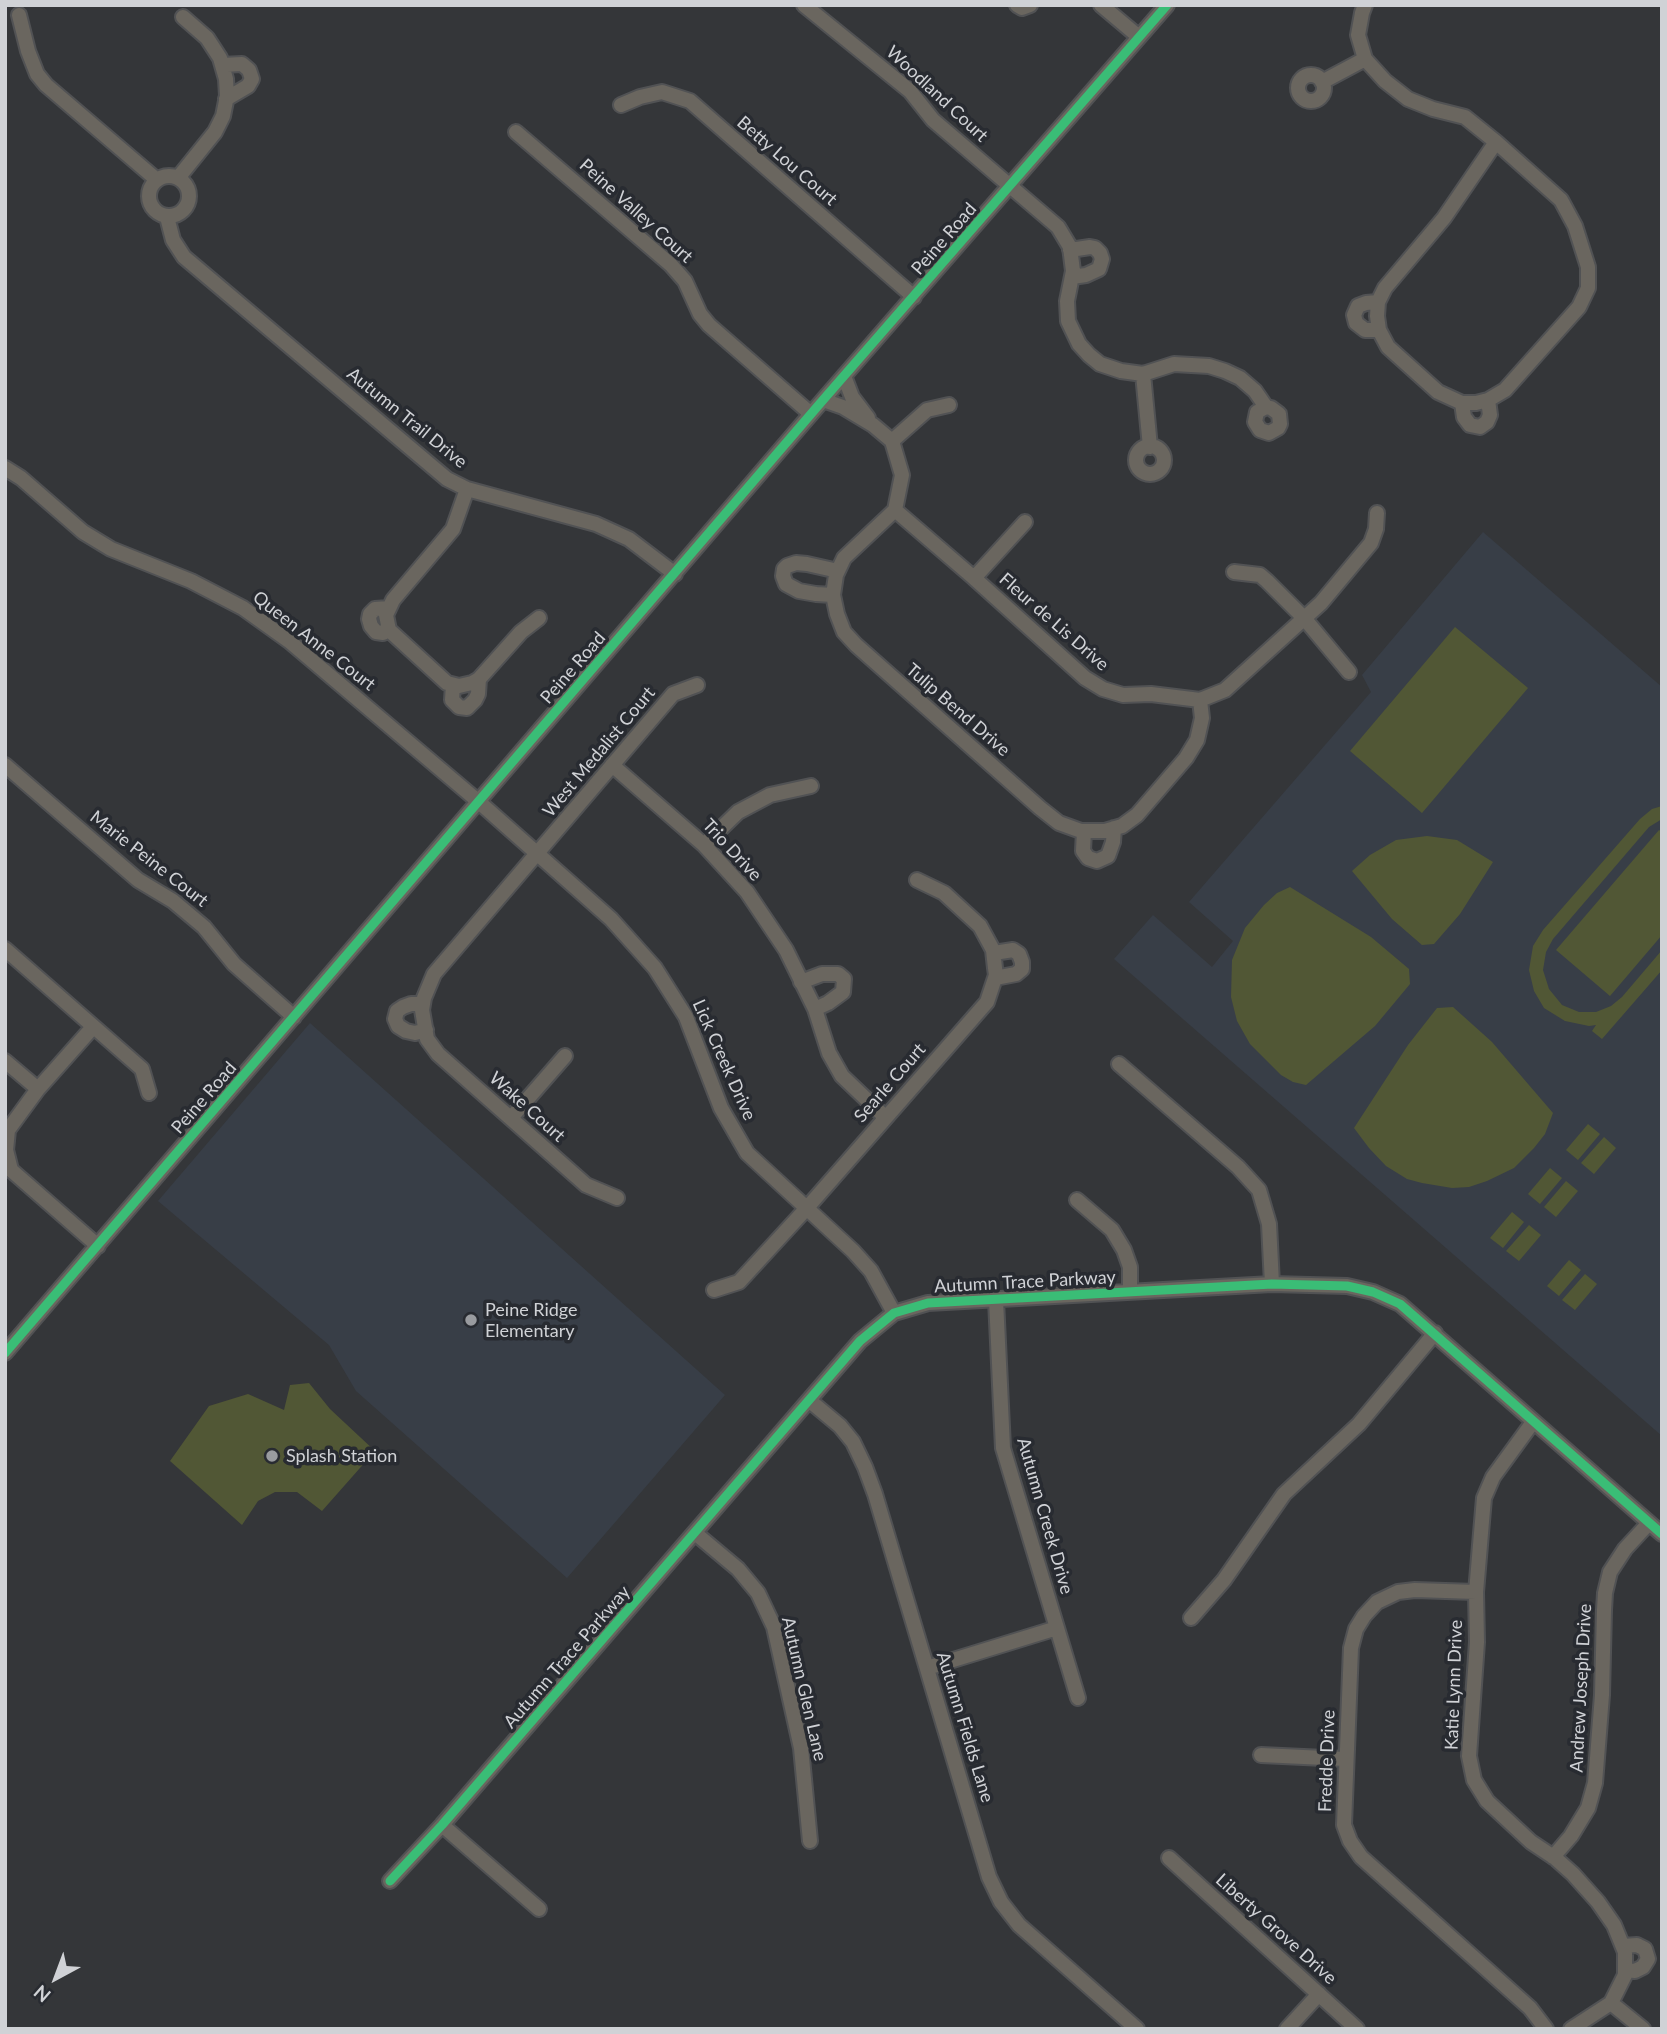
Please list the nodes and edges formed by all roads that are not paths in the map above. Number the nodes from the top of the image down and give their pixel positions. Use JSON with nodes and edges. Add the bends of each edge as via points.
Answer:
{"nodes":[{"id":1,"x":804,"y":5,"type":"edge"},
{"id":2,"x":1017,"y":5,"type":"edge"},
{"id":3,"x":1030,"y":5,"type":"edge"},
{"id":4,"x":1101,"y":5,"type":"edge"},
{"id":5,"x":1167,"y":5,"type":"edge"},
{"id":6,"x":1365,"y":5,"type":"edge"},
{"id":7,"x":19,"y":15,"type":"dead end"},
{"id":8,"x":183,"y":17,"type":"dead end"},
{"id":9,"x":1139,"y":37,"type":"junction"},
{"id":10,"x":1365,"y":59,"type":"junction"},
{"id":11,"x":222,"y":65,"type":"junction"},
{"id":12,"x":1322,"y":82,"type":"dead end"},
{"id":13,"x":226,"y":99,"type":"junction"},
{"id":14,"x":621,"y":105,"type":"dead end"},
{"id":15,"x":516,"y":132,"type":"dead end"},
{"id":16,"x":1496,"y":142,"type":"junction"},
{"id":17,"x":178,"y":178,"type":"junction"},
{"id":18,"x":157,"y":180,"type":"junction"},
{"id":19,"x":1011,"y":185,"type":"junction"},
{"id":20,"x":167,"y":217,"type":"junction"},
{"id":21,"x":1070,"y":250,"type":"junction"},
{"id":22,"x":1072,"y":278,"type":"junction"},
{"id":23,"x":914,"y":297,"type":"junction"},
{"id":24,"x":1378,"y":302,"type":"junction"},
{"id":25,"x":1379,"y":330,"type":"junction"},
{"id":26,"x":1143,"y":374,"type":"junction"},
{"id":27,"x":844,"y":376,"type":"junction"},
{"id":28,"x":823,"y":400,"type":"junction"},
{"id":29,"x":1488,"y":400,"type":"junction"},
{"id":30,"x":1462,"y":403,"type":"junction"},
{"id":31,"x":949,"y":405,"type":"dead end"},
{"id":32,"x":1266,"y":407,"type":"dead end"},
{"id":33,"x":811,"y":414,"type":"junction"},
{"id":34,"x":873,"y":425,"type":"junction"},
{"id":35,"x":892,"y":442,"type":"junction"},
{"id":36,"x":1150,"y":447,"type":"dead end"},
{"id":37,"x":5,"y":468,"type":"edge"},
{"id":38,"x":467,"y":489,"type":"junction"},
{"id":39,"x":895,"y":510,"type":"junction"},
{"id":40,"x":1377,"y":513,"type":"dead end"},
{"id":41,"x":1025,"y":522,"type":"dead end"},
{"id":42,"x":838,"y":571,"type":"junction"},
{"id":43,"x":1234,"y":572,"type":"dead end"},
{"id":44,"x":675,"y":574,"type":"junction"},
{"id":45,"x":974,"y":578,"type":"junction"},
{"id":46,"x":833,"y":595,"type":"junction"},
{"id":47,"x":539,"y":618,"type":"dead end"},
{"id":48,"x":1304,"y":618,"type":"junction"},
{"id":49,"x":1349,"y":672,"type":"dead end"},
{"id":50,"x":479,"y":678,"type":"junction"},
{"id":51,"x":453,"y":685,"type":"junction"},
{"id":52,"x":697,"y":685,"type":"dead end"},
{"id":53,"x":1200,"y":700,"type":"junction"},
{"id":54,"x":5,"y":765,"type":"edge"},
{"id":55,"x":612,"y":765,"type":"junction"},
{"id":56,"x":811,"y":786,"type":"dead end"},
{"id":57,"x":479,"y":802,"type":"junction"},
{"id":58,"x":1114,"y":828,"type":"junction"},
{"id":59,"x":1084,"y":831,"type":"junction"},
{"id":60,"x":704,"y":845,"type":"junction"},
{"id":61,"x":538,"y":854,"type":"junction"},
{"id":62,"x":917,"y":880,"type":"dead end"},
{"id":63,"x":5,"y":949,"type":"edge"},
{"id":64,"x":993,"y":953,"type":"junction"},
{"id":65,"x":995,"y":978,"type":"junction"},
{"id":66,"x":802,"y":982,"type":"junction"},
{"id":67,"x":423,"y":1004,"type":"junction"},
{"id":68,"x":815,"y":1009,"type":"junction"},
{"id":69,"x":294,"y":1017,"type":"junction"},
{"id":70,"x":93,"y":1027,"type":"junction"},
{"id":71,"x":426,"y":1030,"type":"junction"},
{"id":72,"x":565,"y":1056,"type":"dead end"},
{"id":73,"x":5,"y":1061,"type":"edge"},
{"id":74,"x":1119,"y":1064,"type":"dead end"},
{"id":75,"x":38,"y":1089,"type":"junction"},
{"id":76,"x":149,"y":1093,"type":"dead end"},
{"id":77,"x":885,"y":1117,"type":"junction"},
{"id":78,"x":511,"y":1118,"type":"junction"},
{"id":79,"x":6,"y":1135,"type":"edge"},
{"id":80,"x":7,"y":1161,"type":"edge"},
{"id":81,"x":617,"y":1198,"type":"dead end"},
{"id":82,"x":1077,"y":1200,"type":"dead end"},
{"id":83,"x":806,"y":1209,"type":"junction"},
{"id":84,"x":98,"y":1246,"type":"junction"},
{"id":85,"x":1272,"y":1284,"type":"junction"},
{"id":86,"x":714,"y":1290,"type":"dead end"},
{"id":87,"x":1130,"y":1292,"type":"junction"},
{"id":88,"x":996,"y":1300,"type":"junction"},
{"id":89,"x":894,"y":1313,"type":"junction"},
{"id":90,"x":1434,"y":1333,"type":"junction"},
{"id":91,"x":5,"y":1353,"type":"edge"},
{"id":92,"x":810,"y":1401,"type":"junction"},
{"id":93,"x":1533,"y":1422,"type":"junction"},
{"id":94,"x":1649,"y":1523,"type":"junction"},
{"id":95,"x":695,"y":1533,"type":"junction"},
{"id":96,"x":1662,"y":1534,"type":"edge"},
{"id":97,"x":1476,"y":1592,"type":"junction"},
{"id":98,"x":1191,"y":1618,"type":"dead end"},
{"id":99,"x":1057,"y":1628,"type":"junction"},
{"id":100,"x":927,"y":1668,"type":"junction"},
{"id":101,"x":1078,"y":1698,"type":"dead end"},
{"id":102,"x":1261,"y":1755,"type":"dead end"},
{"id":103,"x":1346,"y":1759,"type":"junction"},
{"id":104,"x":442,"y":1825,"type":"junction"},
{"id":105,"x":810,"y":1841,"type":"dead end"},
{"id":106,"x":1553,"y":1857,"type":"junction"},
{"id":107,"x":1169,"y":1858,"type":"dead end"},
{"id":108,"x":390,"y":1881,"type":"dead end"},
{"id":109,"x":539,"y":1909,"type":"dead end"},
{"id":110,"x":1623,"y":1946,"type":"junction"},
{"id":111,"x":1625,"y":1970,"type":"junction"},
{"id":112,"x":1319,"y":1994,"type":"junction"},
{"id":113,"x":1611,"y":2003,"type":"junction"},
{"id":114,"x":1137,"y":2029,"type":"edge"},
{"id":115,"x":1287,"y":2029,"type":"edge"},
{"id":116,"x":1357,"y":2029,"type":"edge"},
{"id":117,"x":1546,"y":2029,"type":"edge"},
{"id":118,"x":1571,"y":2029,"type":"edge"},
{"id":119,"x":1643,"y":2029,"type":"edge"}],
"edges":[{"from":1,"to":19,"type":"street","name":"Woodland Court","via":[[910,90],[933,120]]},
{"from":2,"to":3,"type":"street"},
{"from":4,"to":9,"type":"street"},
{"from":5,"to":9,"type":"street","name":"Peine Road"},
{"from":6,"to":10,"type":"street","via":[[1358,35]]},
{"from":7,"to":18,"type":"street","via":[[28,51],[46,85]]},
{"from":8,"to":11,"type":"street","via":[[207,38]]},
{"from":9,"to":19,"type":"street","name":"Peine Road"},
{"from":10,"to":12,"type":"street"},
{"from":10,"to":16,"type":"street","via":[[1408,99],[1465,117]]},
{"from":11,"to":13,"type":"street"},
{"from":11,"to":13,"type":"street","via":[[242,64],[252,79]]},
{"from":13,"to":17,"type":"street","via":[[215,132]]},
{"from":14,"to":23,"type":"street","name":"Betty Lou Court","via":[[662,92],[690,101]]},
{"from":15,"to":33,"type":"street","name":"Peine Valley Court","via":[[671,265],[709,325]]},
{"from":16,"to":24,"type":"street"},
{"from":16,"to":29,"type":"street","via":[[1561,200],[1588,267],[1588,288],[1579,307],[1524,369],[1505,390]]},
{"from":17,"to":18,"type":"street"},
{"from":17,"to":20,"type":"street","via":[[187,188],[188,202],[180,213]]},
{"from":18,"to":20,"type":"street","name":"Autumn Trail Drive","via":[[150,189],[149,202],[155,212]]},
{"from":19,"to":21,"type":"street","name":"Woodland Court","via":[[1058,227]]},
{"from":19,"to":23,"type":"street","name":"Peine Road"},
{"from":20,"to":38,"type":"street","name":"Autumn Trail Drive","via":[[184,257],[429,466]]},
{"from":21,"to":22,"type":"street"},
{"from":21,"to":22,"type":"street","via":[[1095,248],[1102,259],[1099,269]]},
{"from":22,"to":26,"type":"street","via":[[1068,321],[1080,344],[1100,364]]},
{"from":23,"to":27,"type":"street","name":"Peine Road"},
{"from":24,"to":25,"type":"street"},
{"from":24,"to":25,"type":"street","via":[[1358,306],[1354,315],[1365,330]]},
{"from":25,"to":30,"type":"street","via":[[1388,347],[1438,392]]},
{"from":26,"to":32,"type":"street","via":[[1174,364],[1209,366],[1240,379]]},
{"from":26,"to":36,"type":"street"},
{"from":27,"to":28,"type":"street","name":"Peine Road"},
{"from":27,"to":34,"type":"street","via":[[852,397]]},
{"from":28,"to":33,"type":"street","name":"Peine Road"},
{"from":28,"to":34,"type":"street"},
{"from":29,"to":30,"type":"street"},
{"from":29,"to":30,"type":"street","via":[[1490,415],[1480,427],[1470,425],[1464,417]]},
{"from":31,"to":35,"type":"street","via":[[927,410]]},
{"from":33,"to":44,"type":"street","name":"Peine Road"},
{"from":34,"to":35,"type":"street"},
{"from":35,"to":39,"type":"street","via":[[902,475]]},
{"from":37,"to":57,"type":"street","name":"Queen Anne Court","via":[[111,550],[191,580],[243,608],[289,641]]},
{"from":38,"to":44,"type":"street","name":"Autumn Trail Drive","via":[[596,524],[629,539]]},
{"from":38,"to":51,"type":"street","via":[[453,529],[393,600],[386,615],[389,630]]},
{"from":39,"to":42,"type":"street","name":"Tulip Bend Drive","via":[[844,558]]},
{"from":39,"to":45,"type":"street","name":"Fleur de Lis Drive"},
{"from":40,"to":48,"type":"street","via":[[1371,544]]},
{"from":41,"to":45,"type":"street"},
{"from":42,"to":46,"type":"street","name":"Tulip Bend Drive"},
{"from":42,"to":46,"type":"street","via":[[807,564],[783,569],[786,584],[799,591]]},
{"from":43,"to":48,"type":"street","via":[[1260,575]]},
{"from":44,"to":57,"type":"street","name":"Peine Road"},
{"from":45,"to":53,"type":"street","name":"Fleur de Lis Drive","via":[[1103,690]]},
{"from":46,"to":59,"type":"street","name":"Tulip Bend Drive","via":[[845,632],[856,645],[1040,808],[1059,823]]},
{"from":47,"to":50,"type":"street"},
{"from":48,"to":49,"type":"street"},
{"from":48,"to":53,"type":"street","via":[[1225,690]]},
{"from":50,"to":51,"type":"street"},
{"from":50,"to":51,"type":"street","via":[[478,694],[467,708],[452,701]]},
{"from":52,"to":55,"type":"street","name":"West Medalist Court","via":[[673,694]]},
{"from":53,"to":58,"type":"street","name":"Tulip Bend Drive","via":[[1197,740],[1186,758],[1137,815]]},
{"from":54,"to":69,"type":"street","name":"Marie Peine Court","via":[[138,880],[204,927],[234,964]]},
{"from":55,"to":60,"type":"street","name":"Trio Drive"},
{"from":55,"to":61,"type":"street","name":"West Medalist Court"},
{"from":56,"to":60,"type":"street","via":[[770,795],[738,812]]},
{"from":57,"to":61,"type":"street","name":"Lick Creek Drive"},
{"from":57,"to":69,"type":"street","name":"Peine Road"},
{"from":58,"to":59,"type":"street","name":"Tulip Bend Drive"},
{"from":58,"to":59,"type":"street","via":[[1108,856],[1097,861],[1083,851]]},
{"from":60,"to":66,"type":"street","name":"Trio Drive","via":[[747,892]]},
{"from":61,"to":67,"type":"street","name":"Wake Court","via":[[433,974]]},
{"from":61,"to":83,"type":"street","name":"Lick Creek Drive","via":[[611,919],[654,968],[686,1017],[721,1108],[747,1153]]},
{"from":62,"to":64,"type":"street","name":"Searle Court","via":[[944,893],[980,926]]},
{"from":63,"to":70,"type":"street"},
{"from":64,"to":65,"type":"street","name":"Searle Court"},
{"from":64,"to":65,"type":"street","via":[[1013,950],[1023,962],[1016,974]]},
{"from":65,"to":77,"type":"street","name":"Searle Court","via":[[988,1002]]},
{"from":66,"to":68,"type":"street","name":"Trio Drive"},
{"from":66,"to":68,"type":"street","via":[[822,974],[838,974],[844,979],[844,992]]},
{"from":67,"to":71,"type":"street","name":"Wake Court"},
{"from":67,"to":71,"type":"street","via":[[403,1007],[396,1019],[406,1031]]},
{"from":68,"to":77,"type":"street","name":"Trio Drive","via":[[842,1076]]},
{"from":69,"to":84,"type":"street","name":"Peine Road"},
{"from":70,"to":75,"type":"street"},
{"from":70,"to":76,"type":"street","via":[[142,1069]]},
{"from":71,"to":78,"type":"street","name":"Wake Court","via":[[438,1054]]},
{"from":72,"to":78,"type":"street"},
{"from":73,"to":75,"type":"street"},
{"from":74,"to":85,"type":"street","via":[[1259,1190],[1269,1224]]},
{"from":75,"to":79,"type":"street"},
{"from":77,"to":83,"type":"street","name":"Searle Court"},
{"from":78,"to":81,"type":"street","name":"Wake Court","via":[[586,1185]]},
{"from":79,"to":80,"type":"street"},
{"from":80,"to":84,"type":"street","via":[[11,1170]]},
{"from":82,"to":87,"type":"street","via":[[1112,1230],[1124,1250],[1130,1267]]},
{"from":83,"to":86,"type":"street","name":"Searle Court","via":[[739,1282]]},
{"from":83,"to":89,"type":"street","name":"Lick Creek Drive","via":[[871,1272]]},
{"from":84,"to":91,"type":"street","name":"Peine Road"},
{"from":85,"to":87,"type":"street","name":"Autumn Trace Parkway"},
{"from":85,"to":90,"type":"street","name":"Autumn Trace Parkway","via":[[1347,1286],[1373,1292],[1401,1304]]},
{"from":87,"to":88,"type":"street","name":"Autumn Trace Parkway"},
{"from":88,"to":89,"type":"street","name":"Autumn Trace Parkway","via":[[928,1303]]},
{"from":88,"to":99,"type":"street","name":"Autumn Creek Drive","via":[[1003,1448]]},
{"from":89,"to":92,"type":"street","name":"Autumn Trace Parkway","via":[[860,1341]]},
{"from":90,"to":93,"type":"street","name":"Autumn Trace Parkway"},
{"from":90,"to":98,"type":"street","via":[[1359,1424],[1284,1494],[1224,1580]]},
{"from":92,"to":95,"type":"street","name":"Autumn Trace Parkway"},
{"from":92,"to":100,"type":"street","name":"Autumn Fields Lane","via":[[840,1426],[865,1467]]},
{"from":93,"to":94,"type":"street","name":"Autumn Trace Parkway"},
{"from":93,"to":97,"type":"street","name":"Katie Lynn Drive","via":[[1493,1477],[1484,1498]]},
{"from":94,"to":96,"type":"street","name":"Autumn Trace Parkway"},
{"from":94,"to":106,"type":"street","name":"Andrew Joseph Drive","via":[[1611,1572],[1605,1593],[1595,1783],[1588,1808]]},
{"from":95,"to":104,"type":"street","name":"Autumn Trace Parkway"},
{"from":95,"to":105,"type":"street","name":"Autumn Glen Lane","via":[[738,1569],[758,1593],[774,1627],[801,1748]]},
{"from":97,"to":103,"type":"street","name":"Fredde Drive","via":[[1398,1592],[1377,1602],[1364,1616],[1351,1648]]},
{"from":97,"to":106,"type":"street","name":"Katie Lynn Drive","via":[[1469,1756],[1474,1780],[1487,1801]]},
{"from":99,"to":100,"type":"street"},
{"from":99,"to":101,"type":"street","name":"Autumn Creek Drive"},
{"from":100,"to":114,"type":"street","name":"Autumn Fields Lane","via":[[989,1877],[1001,1902],[1019,1925]]},
{"from":102,"to":103,"type":"street"},
{"from":103,"to":117,"type":"street","name":"Fredde Drive","via":[[1344,1825],[1361,1857],[1530,2008]]},
{"from":104,"to":108,"type":"street","name":"Autumn Trace Parkway"},
{"from":104,"to":109,"type":"street"},
{"from":106,"to":110,"type":"street","name":"Katie Lynn Drive","via":[[1598,1902]]},
{"from":107,"to":112,"type":"street","name":"Liberty Grove Drive"},
{"from":110,"to":111,"type":"street","name":"Katie Lynn Drive"},
{"from":110,"to":111,"type":"street","name":"Katie Lynn Drive","via":[[1645,1949],[1648,1959],[1643,1967]]},
{"from":111,"to":113,"type":"street","name":"Katie Lynn Drive"},
{"from":112,"to":115,"type":"street"},
{"from":112,"to":116,"type":"street","name":"Liberty Grove Drive"},
{"from":113,"to":118,"type":"street"},
{"from":113,"to":119,"type":"street"}]}
